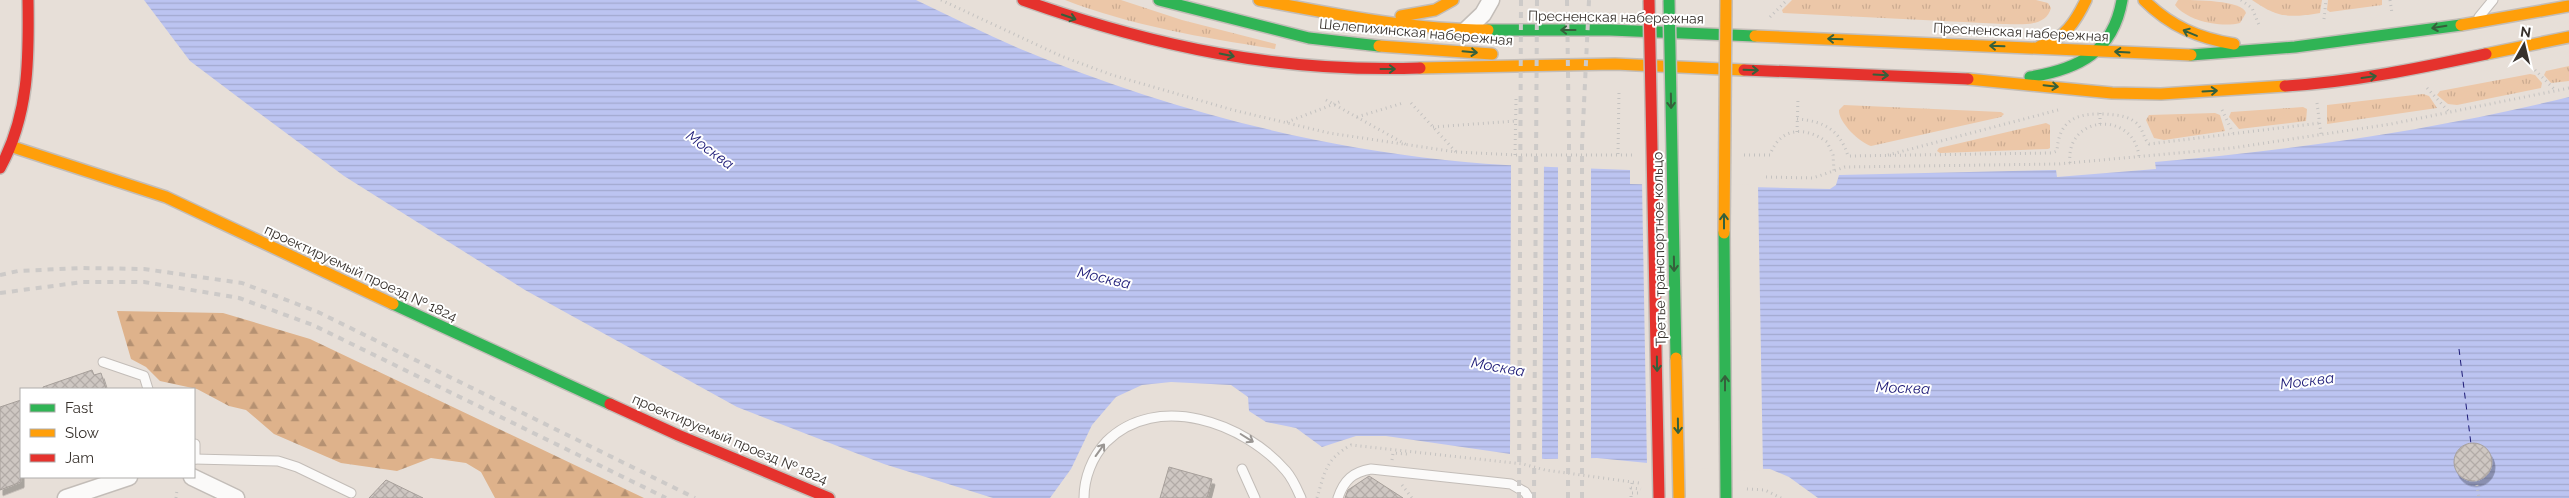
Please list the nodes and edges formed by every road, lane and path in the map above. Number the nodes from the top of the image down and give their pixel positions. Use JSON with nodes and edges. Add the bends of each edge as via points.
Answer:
{"nodes":[{"id":1,"x":28,"y":0,"type":"edge"},
{"id":2,"x":941,"y":0,"type":"edge"},
{"id":3,"x":1023,"y":0,"type":"edge"},
{"id":4,"x":1160,"y":0,"type":"edge"},
{"id":5,"x":1259,"y":0,"type":"edge"},
{"id":6,"x":1453,"y":0,"type":"edge"},
{"id":7,"x":1491,"y":0,"type":"edge"},
{"id":8,"x":1649,"y":0,"type":"edge"},
{"id":9,"x":1669,"y":0,"type":"edge"},
{"id":10,"x":1726,"y":0,"type":"edge"},
{"id":11,"x":1734,"y":0,"type":"edge"},
{"id":12,"x":1787,"y":0,"type":"edge"},
{"id":13,"x":2086,"y":0,"type":"edge"},
{"id":14,"x":2122,"y":0,"type":"edge"},
{"id":15,"x":2144,"y":0,"type":"edge"},
{"id":16,"x":2241,"y":0,"type":"edge"},
{"id":17,"x":2326,"y":0,"type":"edge"},
{"id":18,"x":2390,"y":0,"type":"edge"},
{"id":19,"x":2493,"y":0,"type":"edge"},
{"id":20,"x":2537,"y":0,"type":"edge"},
{"id":21,"x":2566,"y":4,"type":"edge"},
{"id":22,"x":2540,"y":12,"type":"junction"},
{"id":23,"x":2392,"y":13,"type":"dead end"},
{"id":24,"x":1355,"y":18,"type":"junction"},
{"id":25,"x":1769,"y":18,"type":"dead end"},
{"id":26,"x":2324,"y":19,"type":"dead end"},
{"id":27,"x":2470,"y":23,"type":"junction"},
{"id":28,"x":2260,"y":26,"type":"dead end"},
{"id":29,"x":1468,"y":30,"type":"junction"},
{"id":30,"x":2569,"y":37,"type":"edge"},
{"id":31,"x":2032,"y":47,"type":"junction"},
{"id":32,"x":2290,"y":47,"type":"junction"},
{"id":33,"x":1421,"y":48,"type":"junction"},
{"id":34,"x":2098,"y":50,"type":"junction"},
{"id":35,"x":1615,"y":64,"type":"junction"},
{"id":36,"x":2535,"y":70,"type":"dead end"},
{"id":37,"x":2002,"y":81,"type":"junction"},
{"id":38,"x":2427,"y":88,"type":"dead end"},
{"id":39,"x":2569,"y":88,"type":"edge"},
{"id":40,"x":1620,"y":90,"type":"dead end"},
{"id":41,"x":2556,"y":91,"type":"junction"},
{"id":42,"x":1798,"y":98,"type":"dead end"},
{"id":43,"x":1516,"y":99,"type":"dead end"},
{"id":44,"x":1326,"y":100,"type":"dead end"},
{"id":45,"x":1342,"y":101,"type":"dead end"},
{"id":46,"x":2317,"y":102,"type":"dead end"},
{"id":47,"x":1403,"y":103,"type":"dead end"},
{"id":48,"x":1411,"y":103,"type":"dead end"},
{"id":49,"x":1334,"y":105,"type":"junction"},
{"id":50,"x":2058,"y":110,"type":"dead end"},
{"id":51,"x":2221,"y":110,"type":"dead end"},
{"id":52,"x":2100,"y":112,"type":"junction"},
{"id":53,"x":2450,"y":113,"type":"junction"},
{"id":54,"x":1356,"y":117,"type":"junction"},
{"id":55,"x":1797,"y":119,"type":"junction"},
{"id":56,"x":1516,"y":121,"type":"junction"},
{"id":57,"x":1286,"y":122,"type":"junction"},
{"id":58,"x":2320,"y":123,"type":"junction"},
{"id":59,"x":2100,"y":125,"type":"junction"},
{"id":60,"x":1433,"y":127,"type":"junction"},
{"id":61,"x":1797,"y":132,"type":"junction"},
{"id":62,"x":2234,"y":134,"type":"junction"},
{"id":63,"x":2321,"y":134,"type":"junction"},
{"id":64,"x":1723,"y":144,"type":"junction"},
{"id":65,"x":1409,"y":146,"type":"junction"},
{"id":66,"x":13,"y":147,"type":"junction"},
{"id":67,"x":1456,"y":152,"type":"junction"},
{"id":68,"x":1618,"y":154,"type":"junction"},
{"id":69,"x":1637,"y":154,"type":"dead end"},
{"id":70,"x":1516,"y":155,"type":"junction"},
{"id":71,"x":1741,"y":155,"type":"dead end"},
{"id":72,"x":1882,"y":156,"type":"junction"},
{"id":73,"x":2139,"y":156,"type":"junction"},
{"id":74,"x":2070,"y":163,"type":"junction"},
{"id":75,"x":0,"y":168,"type":"edge"},
{"id":76,"x":1834,"y":171,"type":"junction"},
{"id":77,"x":1766,"y":177,"type":"dead end"},
{"id":78,"x":103,"y":362,"type":"dead end"},
{"id":79,"x":148,"y":388,"type":"edge"},
{"id":80,"x":1726,"y":432,"type":"junction"},
{"id":81,"x":1407,"y":451,"type":"junction"},
{"id":82,"x":1393,"y":453,"type":"dead end"},
{"id":83,"x":195,"y":459,"type":"edge"},
{"id":84,"x":1242,"y":469,"type":"dead end"},
{"id":85,"x":126,"y":478,"type":"edge"},
{"id":86,"x":194,"y":478,"type":"edge"},
{"id":87,"x":2476,"y":480,"type":"dead end"},
{"id":88,"x":1626,"y":482,"type":"dead end"},
{"id":89,"x":177,"y":490,"type":"dead end"},
{"id":90,"x":1765,"y":490,"type":"dead end"},
{"id":91,"x":351,"y":493,"type":"dead end"},
{"id":92,"x":1083,"y":497,"type":"edge"},
{"id":93,"x":67,"y":498,"type":"edge"},
{"id":94,"x":176,"y":498,"type":"edge"},
{"id":95,"x":236,"y":498,"type":"edge"},
{"id":96,"x":828,"y":498,"type":"edge"},
{"id":97,"x":1255,"y":498,"type":"edge"},
{"id":98,"x":1302,"y":498,"type":"edge"},
{"id":99,"x":1317,"y":498,"type":"edge"},
{"id":100,"x":1338,"y":498,"type":"edge"},
{"id":101,"x":1529,"y":498,"type":"edge"},
{"id":102,"x":1659,"y":498,"type":"edge"},
{"id":103,"x":1680,"y":498,"type":"edge"},
{"id":104,"x":1726,"y":498,"type":"edge"},
{"id":105,"x":1732,"y":498,"type":"edge"},
{"id":106,"x":1781,"y":498,"type":"edge"},
{"id":107,"x":2479,"y":498,"type":"edge"}],
"edges":[{"from":1,"to":66,"type":"main road","via":[[25,97]]},
{"from":2,"to":57,"type":"path","via":[[1062,56],[1112,75]]},
{"from":3,"to":35,"type":"main road","one_way":true,"via":[[1092,25],[1166,43],[1245,59],[1304,66],[1385,69]]},
{"from":4,"to":33,"type":"main road","name":"Шелепихинская набережная","via":[[1309,38]]},
{"from":5,"to":24,"type":"main road","name":"Шелепихинская набережная"},
{"from":6,"to":24,"type":"main road","via":[[1445,7],[1430,12]]},
{"from":7,"to":29,"type":"street","via":[[1489,7]]},
{"from":8,"to":102,"type":"main road","one_way":true,"bridge":true},
{"from":9,"to":103,"type":"main road","name":"Третье транспортное кольцо","one_way":true,"bridge":true},
{"from":10,"to":64,"type":"main road","bridge":true},
{"from":11,"to":64,"type":"main road","bridge":true},
{"from":12,"to":25,"type":"path"},
{"from":13,"to":31,"type":"main road","via":[[2076,20],[2058,40],[2050,45]]},
{"from":14,"to":34,"type":"main road","via":[[2118,23]]},
{"from":32,"to":15,"type":"main road","one_way":true,"via":[[2243,46],[2191,34],[2156,14]]},
{"from":16,"to":28,"type":"path","via":[[2252,8]]},
{"from":17,"to":26,"type":"path"},
{"from":18,"to":23,"type":"path"},
{"from":19,"to":27,"type":"lane"},
{"from":20,"to":22,"type":"lane"},
{"from":21,"to":22,"type":"main road","name":"Пресненская набережная"},
{"from":22,"to":27,"type":"main road","name":"Пресненская набережная"},
{"from":24,"to":29,"type":"main road","name":"Шелепихинская набережная"},
{"from":27,"to":32,"type":"main road","name":"Пресненская набережная","one_way":true},
{"from":31,"to":29,"type":"main road","name":"Пресненская набережная","one_way":true,"via":[[1610,30]]},
{"from":29,"to":33,"type":"street","via":[[1443,44]]},
{"from":37,"to":30,"type":"main road","one_way":true,"via":[[2112,93],[2161,94],[2320,84],[2398,72]]},
{"from":31,"to":34,"type":"main road","name":"Пресненская набережная"},
{"from":32,"to":34,"type":"main road","name":"Пресненская набережная","one_way":true,"via":[[2237,54],[2181,55]]},
{"from":33,"to":35,"type":"main road","name":"Шелепихинская набережная","one_way":true},
{"from":34,"to":37,"type":"main road","via":[[2068,70]]},
{"from":35,"to":37,"type":"main road","one_way":true},
{"from":36,"to":41,"type":"path"},
{"from":38,"to":53,"type":"path"},
{"from":39,"to":41,"type":"path"},
{"from":40,"to":68,"type":"path"},
{"from":41,"to":53,"type":"path"},
{"from":42,"to":55,"type":"path"},
{"from":43,"to":56,"type":"path"},
{"from":44,"to":49,"type":"path"},
{"from":45,"to":49,"type":"path"},
{"from":46,"to":58,"type":"path"},
{"from":47,"to":54,"type":"path"},
{"from":48,"to":60,"type":"path"},
{"from":49,"to":54,"type":"path"},
{"from":49,"to":57,"type":"path"},
{"from":50,"to":72,"type":"path"},
{"from":51,"to":62,"type":"path"},
{"from":52,"to":59,"type":"path"},
{"from":52,"to":62,"type":"path","via":[[2133,120],[2149,144]]},
{"from":52,"to":72,"type":"path","via":[[2075,117],[2067,123],[2060,132],[2057,151],[2052,153]]},
{"from":53,"to":63,"type":"path"},
{"from":54,"to":65,"type":"path"},
{"from":55,"to":61,"type":"path"},
{"from":55,"to":72,"type":"path","via":[[1823,123],[1832,129],[1848,156]]},
{"from":56,"to":60,"type":"path"},
{"from":56,"to":70,"type":"path"},
{"from":57,"to":65,"type":"path","via":[[1329,133]]},
{"from":58,"to":62,"type":"path"},
{"from":58,"to":63,"type":"path"},
{"from":59,"to":73,"type":"path","via":[[2118,126],[2126,131],[2136,144]]},
{"from":59,"to":74,"type":"path","via":[[2085,128],[2078,134],[2070,150]]},
{"from":60,"to":67,"type":"path"},
{"from":61,"to":71,"type":"path","via":[[1780,137],[1770,155]]},
{"from":61,"to":76,"type":"path","via":[[1814,134],[1828,142],[1834,155]]},
{"from":63,"to":73,"type":"path","via":[[2232,148]]},
{"from":80,"to":64,"type":"main road","one_way":true,"bridge":true},
{"from":65,"to":67,"type":"path"},
{"from":66,"to":75,"type":"main road"},
{"from":66,"to":96,"type":"main road","name":"проектируемый проезд № 1824","via":[[166,197],[678,436]]},
{"from":67,"to":70,"type":"path"},
{"from":68,"to":69,"type":"path"},
{"from":68,"to":70,"type":"path"},
{"from":73,"to":74,"type":"path"},
{"from":74,"to":76,"type":"path","via":[[1845,168]]},
{"from":76,"to":77,"type":"path","via":[[1813,178]]},
{"from":78,"to":79,"type":"lane","via":[[144,376]]},
{"from":80,"to":104,"type":"main road","bridge":true},
{"from":80,"to":105,"type":"main road","bridge":true},
{"from":81,"to":82,"type":"path","via":[[1407,454]]},
{"from":81,"to":88,"type":"path","via":[[1523,464]]},
{"from":81,"to":99,"type":"path","via":[[1351,445],[1335,454],[1322,478]]},
{"from":83,"to":91,"type":"lane","via":[[278,461]]},
{"from":84,"to":97,"type":"lane"},
{"from":85,"to":93,"type":"street"},
{"from":86,"to":95,"type":"street"},
{"from":87,"to":107,"type":"path"},
{"from":89,"to":94,"type":"path"},
{"from":90,"to":106,"type":"path"},
{"from":92,"to":98,"type":"lane","one_way":true,"via":[[1092,462],[1114,434],[1128,425],[1148,419],[1172,418],[1207,421],[1236,431],[1266,451],[1288,472]]},
{"from":100,"to":101,"type":"lane","via":[[1348,478],[1359,471],[1371,469],[1511,484]]}]}
